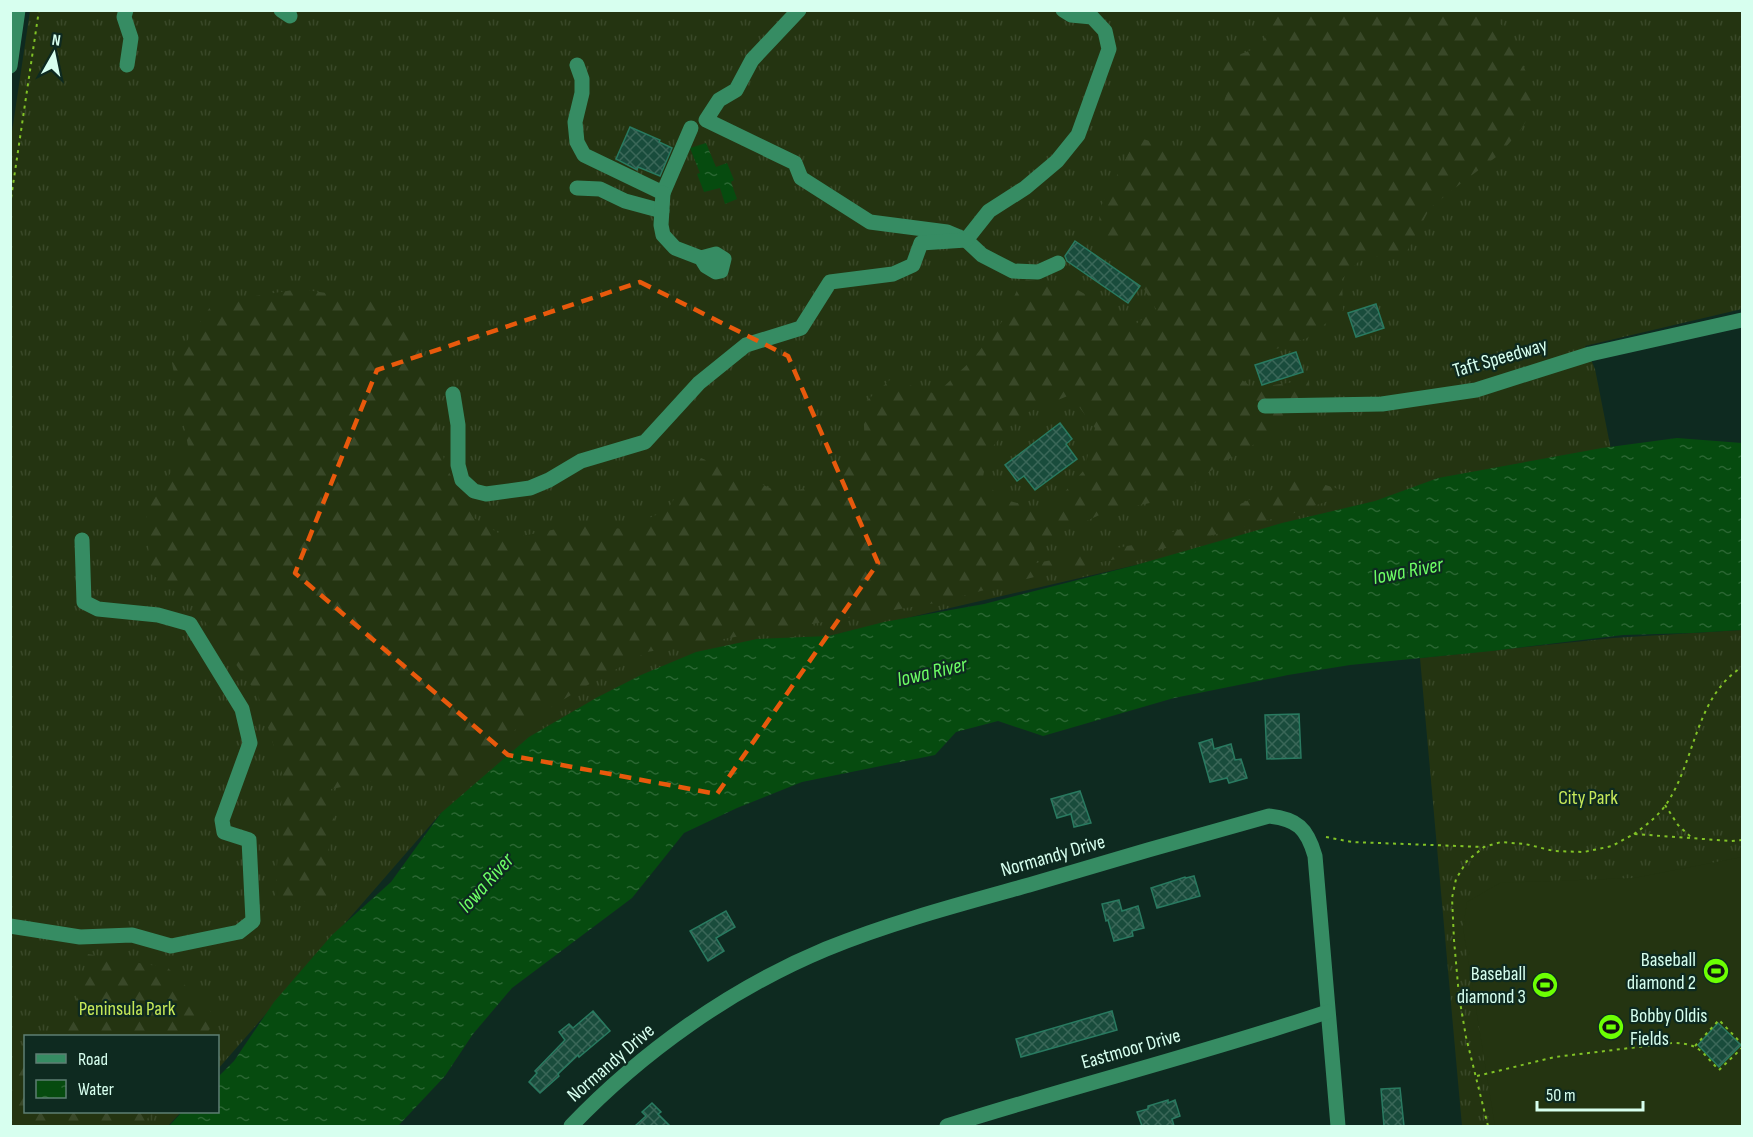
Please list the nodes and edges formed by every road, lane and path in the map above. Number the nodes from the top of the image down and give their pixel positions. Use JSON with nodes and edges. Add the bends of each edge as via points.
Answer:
{"nodes":[{"id":1,"x":18,"y":10,"type":"edge"},
{"id":2,"x":39,"y":10,"type":"edge"},
{"id":3,"x":126,"y":10,"type":"edge"},
{"id":4,"x":799,"y":10,"type":"edge"},
{"id":5,"x":1063,"y":10,"type":"edge"},
{"id":6,"x":127,"y":65,"type":"dead end"},
{"id":7,"x":577,"y":65,"type":"dead end"},
{"id":8,"x":10,"y":66,"type":"edge"},
{"id":9,"x":691,"y":128,"type":"dead end"},
{"id":10,"x":577,"y":188,"type":"dead end"},
{"id":11,"x":663,"y":193,"type":"junction"},
{"id":12,"x":10,"y":206,"type":"edge"},
{"id":13,"x":662,"y":211,"type":"junction"},
{"id":14,"x":966,"y":240,"type":"junction"},
{"id":15,"x":701,"y":258,"type":"dead end"},
{"id":16,"x":1058,"y":262,"type":"dead end"},
{"id":17,"x":1743,"y":320,"type":"edge"},
{"id":18,"x":453,"y":394,"type":"dead end"},
{"id":19,"x":1265,"y":406,"type":"dead end"},
{"id":20,"x":82,"y":540,"type":"dead end"},
{"id":21,"x":1743,"y":667,"type":"edge"},
{"id":22,"x":1665,"y":805,"type":"junction"},
{"id":23,"x":1634,"y":834,"type":"junction"},
{"id":24,"x":1326,"y":837,"type":"dead end"},
{"id":25,"x":1694,"y":839,"type":"junction"},
{"id":26,"x":1743,"y":840,"type":"edge"},
{"id":27,"x":1484,"y":847,"type":"junction"},
{"id":28,"x":10,"y":926,"type":"edge"},
{"id":29,"x":1328,"y":1012,"type":"junction"},
{"id":30,"x":1743,"y":1044,"type":"edge"},
{"id":31,"x":1695,"y":1046,"type":"junction"},
{"id":32,"x":1743,"y":1048,"type":"edge"},
{"id":33,"x":1477,"y":1076,"type":"junction"},
{"id":34,"x":571,"y":1126,"type":"edge"},
{"id":35,"x":947,"y":1126,"type":"edge"},
{"id":36,"x":1338,"y":1126,"type":"edge"},
{"id":37,"x":1488,"y":1126,"type":"edge"}],
"edges":[{"from":1,"to":8,"type":"street"},
{"from":2,"to":12,"type":"path"},
{"from":3,"to":6,"type":"street","via":[[124,16],[131,38]]},
{"from":4,"to":14,"type":"street","via":[[752,60],[736,90],[719,100],[706,120],[795,163],[801,178],[870,222],[947,232]]},
{"from":5,"to":14,"type":"street","via":[[1092,17],[1105,31],[1109,49],[1078,135],[1025,189],[989,211]]},
{"from":7,"to":11,"type":"street","via":[[582,93],[575,122],[577,142],[584,155]]},
{"from":9,"to":11,"type":"street"},
{"from":10,"to":13,"type":"street","via":[[600,189]]},
{"from":11,"to":13,"type":"street"},
{"from":13,"to":15,"type":"street","via":[[663,235],[675,248]]},
{"from":14,"to":16,"type":"street","via":[[982,255],[1013,271],[1038,272]]},
{"from":14,"to":18,"type":"street","via":[[921,243],[913,264],[893,274],[830,282],[801,328],[746,345],[699,383],[645,442],[581,461],[530,488],[486,494],[474,491],[462,480]]},
{"from":17,"to":19,"type":"street","name":"Taft Speedway","via":[[1590,354],[1476,390],[1382,404]]},
{"from":20,"to":28,"type":"street","via":[[84,602],[98,609],[158,615],[190,624],[242,710],[250,743],[222,820],[224,832],[249,840],[254,921],[239,932],[171,946],[132,935],[80,937]]},
{"from":21,"to":22,"type":"path","via":[[1730,675],[1710,700]]},
{"from":22,"to":23,"type":"path"},
{"from":22,"to":25,"type":"path","via":[[1678,825]]},
{"from":23,"to":25,"type":"path"},
{"from":23,"to":27,"type":"path","via":[[1612,846],[1584,852],[1501,842]]},
{"from":24,"to":27,"type":"path","via":[[1352,842]]},
{"from":25,"to":26,"type":"path"},
{"from":27,"to":33,"type":"path","via":[[1467,861],[1456,879],[1452,898],[1459,996]]},
{"from":29,"to":34,"type":"street","name":"Normandy Drive","via":[[1311,840],[1295,822],[1269,816],[913,918],[825,949],[734,995],[672,1038],[630,1070]]},
{"from":29,"to":35,"type":"street","name":"Eastmoor Drive"},
{"from":29,"to":36,"type":"street","name":"Normandy Drive"},
{"from":30,"to":31,"type":"path","via":[[1719,1020]]},
{"from":31,"to":32,"type":"path","via":[[1719,1070]]},
{"from":31,"to":33,"type":"path","via":[[1672,1043],[1555,1057]]},
{"from":33,"to":37,"type":"path"}]}
